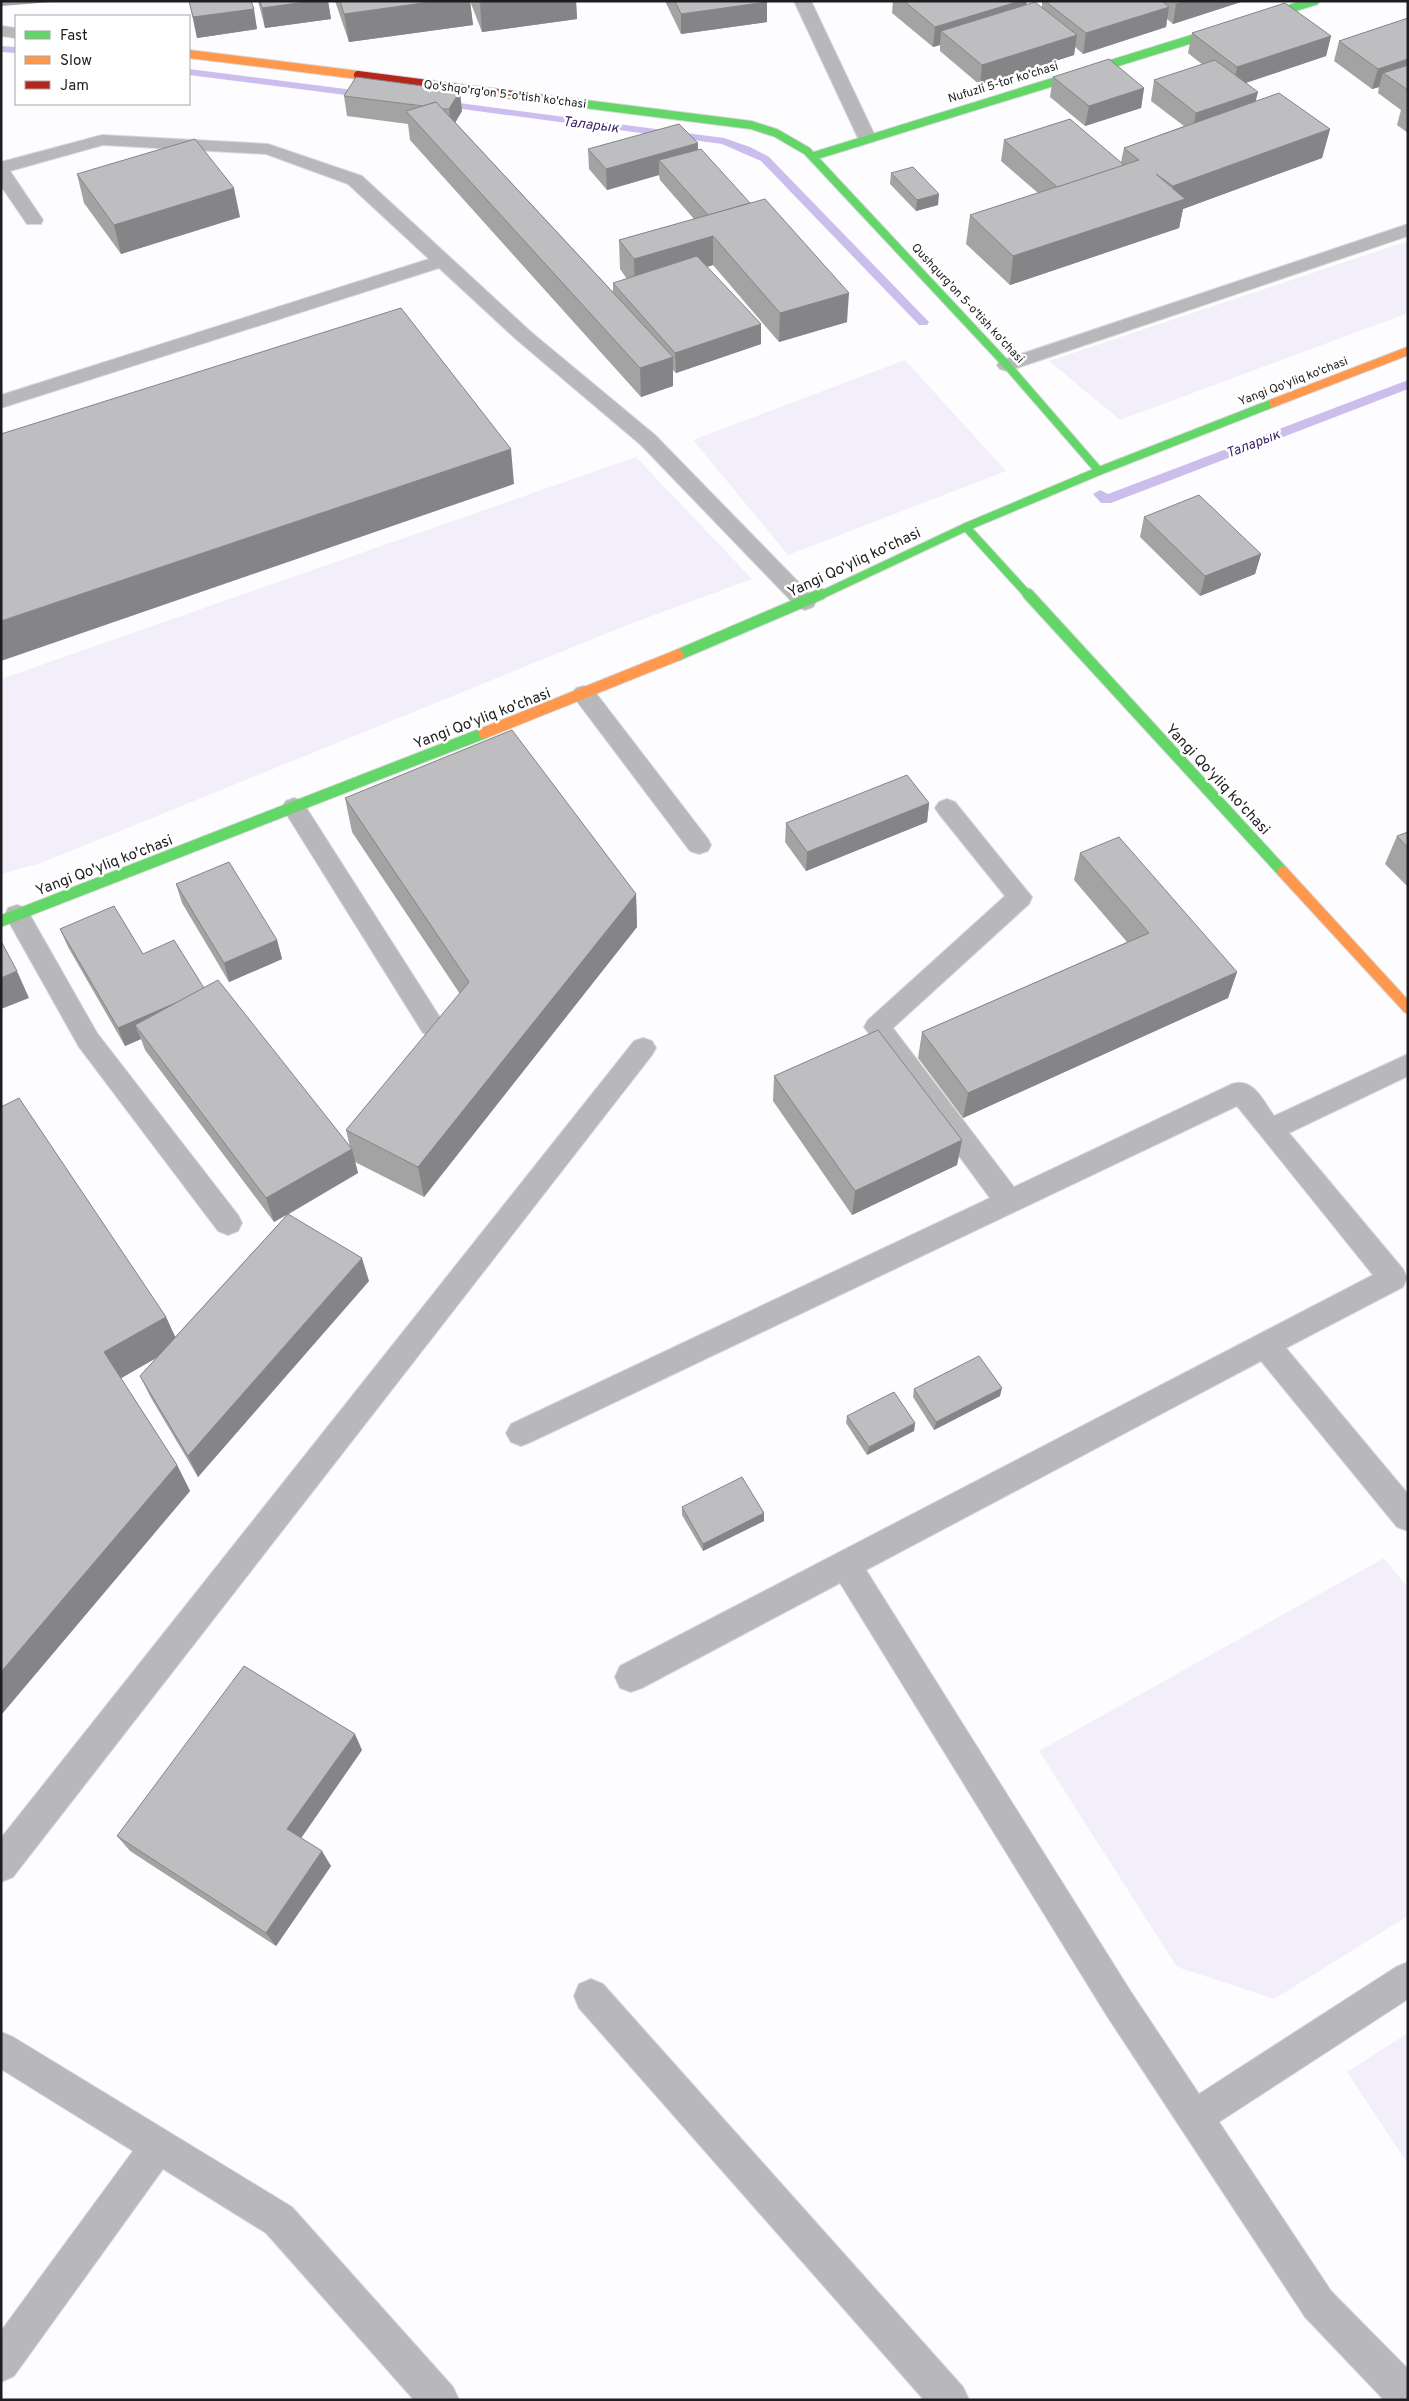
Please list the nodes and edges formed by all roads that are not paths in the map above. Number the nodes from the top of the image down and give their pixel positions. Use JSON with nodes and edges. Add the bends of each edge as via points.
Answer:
{"nodes":[{"id":1,"x":802,"y":1,"type":"edge"},
{"id":2,"x":1315,"y":1,"type":"edge"},
{"id":3,"x":1,"y":31,"type":"edge"},
{"id":4,"x":15,"y":33,"type":"edge"},
{"id":5,"x":190,"y":54,"type":"edge"},
{"id":6,"x":867,"y":138,"type":"junction"},
{"id":7,"x":814,"y":156,"type":"junction"},
{"id":8,"x":1,"y":168,"type":"edge"},
{"id":9,"x":1,"y":172,"type":"edge"},
{"id":10,"x":34,"y":220,"type":"dead end"},
{"id":11,"x":1408,"y":230,"type":"edge"},
{"id":12,"x":443,"y":261,"type":"junction"},
{"id":13,"x":1408,"y":351,"type":"edge"},
{"id":14,"x":1007,"y":365,"type":"junction"},
{"id":15,"x":1,"y":402,"type":"edge"},
{"id":16,"x":1099,"y":471,"type":"junction"},
{"id":17,"x":966,"y":526,"type":"junction"},
{"id":18,"x":805,"y":602,"type":"junction"},
{"id":19,"x":584,"y":694,"type":"junction"},
{"id":20,"x":294,"y":807,"type":"junction"},
{"id":21,"x":947,"y":808,"type":"dead end"},
{"id":22,"x":700,"y":844,"type":"dead end"},
{"id":23,"x":9,"y":918,"type":"edge"},
{"id":24,"x":1408,"y":1008,"type":"edge"},
{"id":25,"x":432,"y":1026,"type":"edge"},
{"id":26,"x":643,"y":1048,"type":"dead end"},
{"id":27,"x":1408,"y":1064,"type":"edge"},
{"id":28,"x":1270,"y":1130,"type":"junction"},
{"id":29,"x":1010,"y":1202,"type":"junction"},
{"id":30,"x":228,"y":1223,"type":"dead end"},
{"id":31,"x":1265,"y":1345,"type":"junction"},
{"id":32,"x":521,"y":1433,"type":"dead end"},
{"id":33,"x":1408,"y":1517,"type":"edge"},
{"id":34,"x":846,"y":1565,"type":"junction"},
{"id":35,"x":631,"y":1677,"type":"dead end"},
{"id":36,"x":1,"y":1864,"type":"edge"},
{"id":37,"x":1408,"y":1979,"type":"edge"},
{"id":38,"x":591,"y":1996,"type":"dead end"},
{"id":39,"x":1,"y":2049,"type":"edge"},
{"id":40,"x":1195,"y":2117,"type":"junction"},
{"id":41,"x":159,"y":2145,"type":"junction"},
{"id":42,"x":1,"y":2363,"type":"edge"},
{"id":43,"x":1408,"y":2397,"type":"edge"},
{"id":44,"x":440,"y":2400,"type":"edge"},
{"id":45,"x":950,"y":2400,"type":"edge"}],
"edges":[{"from":1,"to":6,"type":"street"},
{"from":2,"to":6,"type":"street","name":"Nufuzli 5-tor ko'chasi"},
{"from":3,"to":4,"type":"street"},
{"from":5,"to":7,"type":"street","name":"Qo'shqo'rg'on 5-o'tish ko'chasi","via":[[751,125],[772,130]]},
{"from":6,"to":7,"type":"street","name":"Nufuzli 5-tor ko'chasi"},
{"from":7,"to":14,"type":"street","name":"Qushqurg'on 5-o'tish ko'chasi"},
{"from":8,"to":12,"type":"street","via":[[102,140],[268,149],[355,180]]},
{"from":9,"to":10,"type":"street"},
{"from":11,"to":14,"type":"street"},
{"from":12,"to":15,"type":"street"},
{"from":12,"to":18,"type":"street","via":[[524,336],[648,440]]},
{"from":13,"to":16,"type":"street","name":"Yangi Qo'yliq ko'chasi"},
{"from":14,"to":16,"type":"street","name":"Qushqurg'on 5-o'tish ko'chasi"},
{"from":16,"to":17,"type":"street","name":"Yangi Qo'yliq ko'chasi"},
{"from":17,"to":18,"type":"street","name":"Yangi Qo'yliq ko'chasi"},
{"from":17,"to":24,"type":"street","name":"Yangi Qo'yliq ko'chasi"},
{"from":18,"to":19,"type":"street","name":"Yangi Qo'yliq ko'chasi"},
{"from":19,"to":20,"type":"street","name":"Yangi Qo'yliq ko'chasi"},
{"from":19,"to":22,"type":"street"},
{"from":20,"to":23,"type":"street","name":"Yangi Qo'yliq ko'chasi"},
{"from":20,"to":25,"type":"street"},
{"from":21,"to":29,"type":"street","via":[[1020,897],[878,1027]]},
{"from":23,"to":30,"type":"street","via":[[88,1040]]},
{"from":26,"to":36,"type":"street"},
{"from":27,"to":28,"type":"street"},
{"from":28,"to":29,"type":"street","via":[[1241,1092]]},
{"from":28,"to":31,"type":"street","via":[[1393,1278]]},
{"from":29,"to":32,"type":"street"},
{"from":31,"to":33,"type":"street"},
{"from":31,"to":34,"type":"street"},
{"from":34,"to":35,"type":"street"},
{"from":34,"to":40,"type":"street","via":[[1119,2004]]},
{"from":37,"to":40,"type":"street"},
{"from":38,"to":45,"type":"street"},
{"from":39,"to":41,"type":"street"},
{"from":40,"to":43,"type":"street","via":[[1318,2304]]},
{"from":41,"to":42,"type":"street"},
{"from":41,"to":44,"type":"street","via":[[279,2220]]}]}
